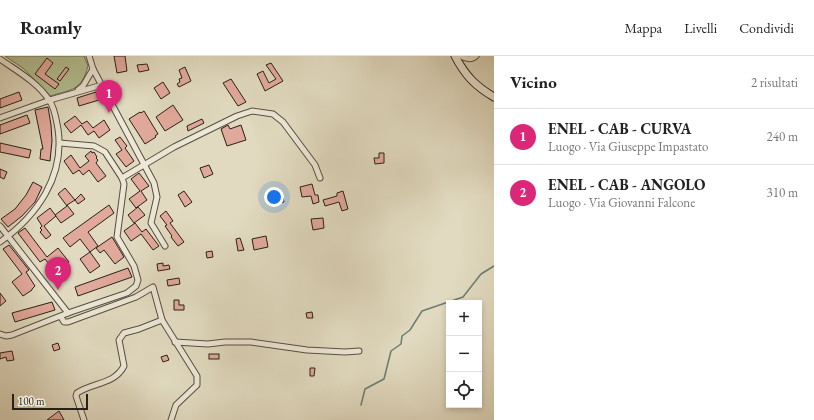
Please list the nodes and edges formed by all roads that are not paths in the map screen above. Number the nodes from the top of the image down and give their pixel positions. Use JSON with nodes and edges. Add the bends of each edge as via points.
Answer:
{"nodes":[{"id":1,"x":88,"y":56,"type":"edge"},
{"id":2,"x":455,"y":56,"type":"edge"},
{"id":3,"x":461,"y":56,"type":"edge"},
{"id":4,"x":476,"y":56,"type":"edge"},
{"id":5,"x":0,"y":59,"type":"edge"},
{"id":6,"x":93,"y":69,"type":"junction"},
{"id":7,"x":102,"y":85,"type":"junction"},
{"id":8,"x":73,"y":93,"type":"junction"},
{"id":9,"x":494,"y":97,"type":"edge"},
{"id":10,"x":50,"y":100,"type":"junction"},
{"id":11,"x":0,"y":118,"type":"edge"},
{"id":12,"x":60,"y":142,"type":"junction"},
{"id":13,"x":143,"y":165,"type":"junction"},
{"id":14,"x":122,"y":178,"type":"junction"},
{"id":15,"x":320,"y":178,"type":"dead end"},
{"id":16,"x":0,"y":226,"type":"edge"},
{"id":17,"x":8,"y":236,"type":"junction"},
{"id":18,"x":0,"y":242,"type":"edge"},
{"id":19,"x":165,"y":246,"type":"dead end"},
{"id":20,"x":68,"y":313,"type":"junction"},
{"id":21,"x":61,"y":317,"type":"junction"},
{"id":22,"x":162,"y":320,"type":"junction"},
{"id":23,"x":0,"y":334,"type":"edge"},
{"id":24,"x":175,"y":342,"type":"junction"},
{"id":25,"x":359,"y":351,"type":"dead end"},
{"id":26,"x":84,"y":420,"type":"edge"},
{"id":27,"x":171,"y":420,"type":"edge"}],
"edges":[{"from":1,"to":6,"type":"street"},
{"from":2,"to":9,"type":"main road","via":[[463,71],[479,88]]},
{"from":3,"to":4,"type":"street","via":[[467,59]]},
{"from":5,"to":10,"type":"street","via":[[35,84]]},
{"from":6,"to":7,"type":"street"},
{"from":6,"to":8,"type":"street","via":[[84,86]]},
{"from":7,"to":8,"type":"street"},
{"from":7,"to":13,"type":"street"},
{"from":8,"to":10,"type":"street"},
{"from":10,"to":11,"type":"street"},
{"from":10,"to":12,"type":"street","via":[[56,115]]},
{"from":12,"to":14,"type":"street","via":[[100,149],[105,152]]},
{"from":12,"to":17,"type":"street","via":[[58,162],[44,196],[27,219]]},
{"from":13,"to":14,"type":"street"},
{"from":13,"to":15,"type":"street","via":[[174,147],[252,111],[273,114],[283,122],[311,160]]},
{"from":13,"to":19,"type":"street","via":[[154,183],[157,197],[150,223]]},
{"from":14,"to":20,"type":"street","via":[[124,184],[118,240],[134,266],[138,280],[136,286],[127,293]]},
{"from":16,"to":17,"type":"street"},
{"from":17,"to":18,"type":"street"},
{"from":17,"to":20,"type":"street"},
{"from":20,"to":21,"type":"street"},
{"from":21,"to":22,"type":"street","via":[[64,322],[68,322],[136,297],[153,287]]},
{"from":21,"to":23,"type":"street","via":[[12,335]]},
{"from":22,"to":24,"type":"street"},
{"from":22,"to":26,"type":"street","via":[[121,336],[119,340],[124,366],[122,371],[110,380],[77,393]]},
{"from":24,"to":25,"type":"street","via":[[251,342],[314,351]]},
{"from":24,"to":27,"type":"street","via":[[197,376],[197,385],[176,405]]}]}
